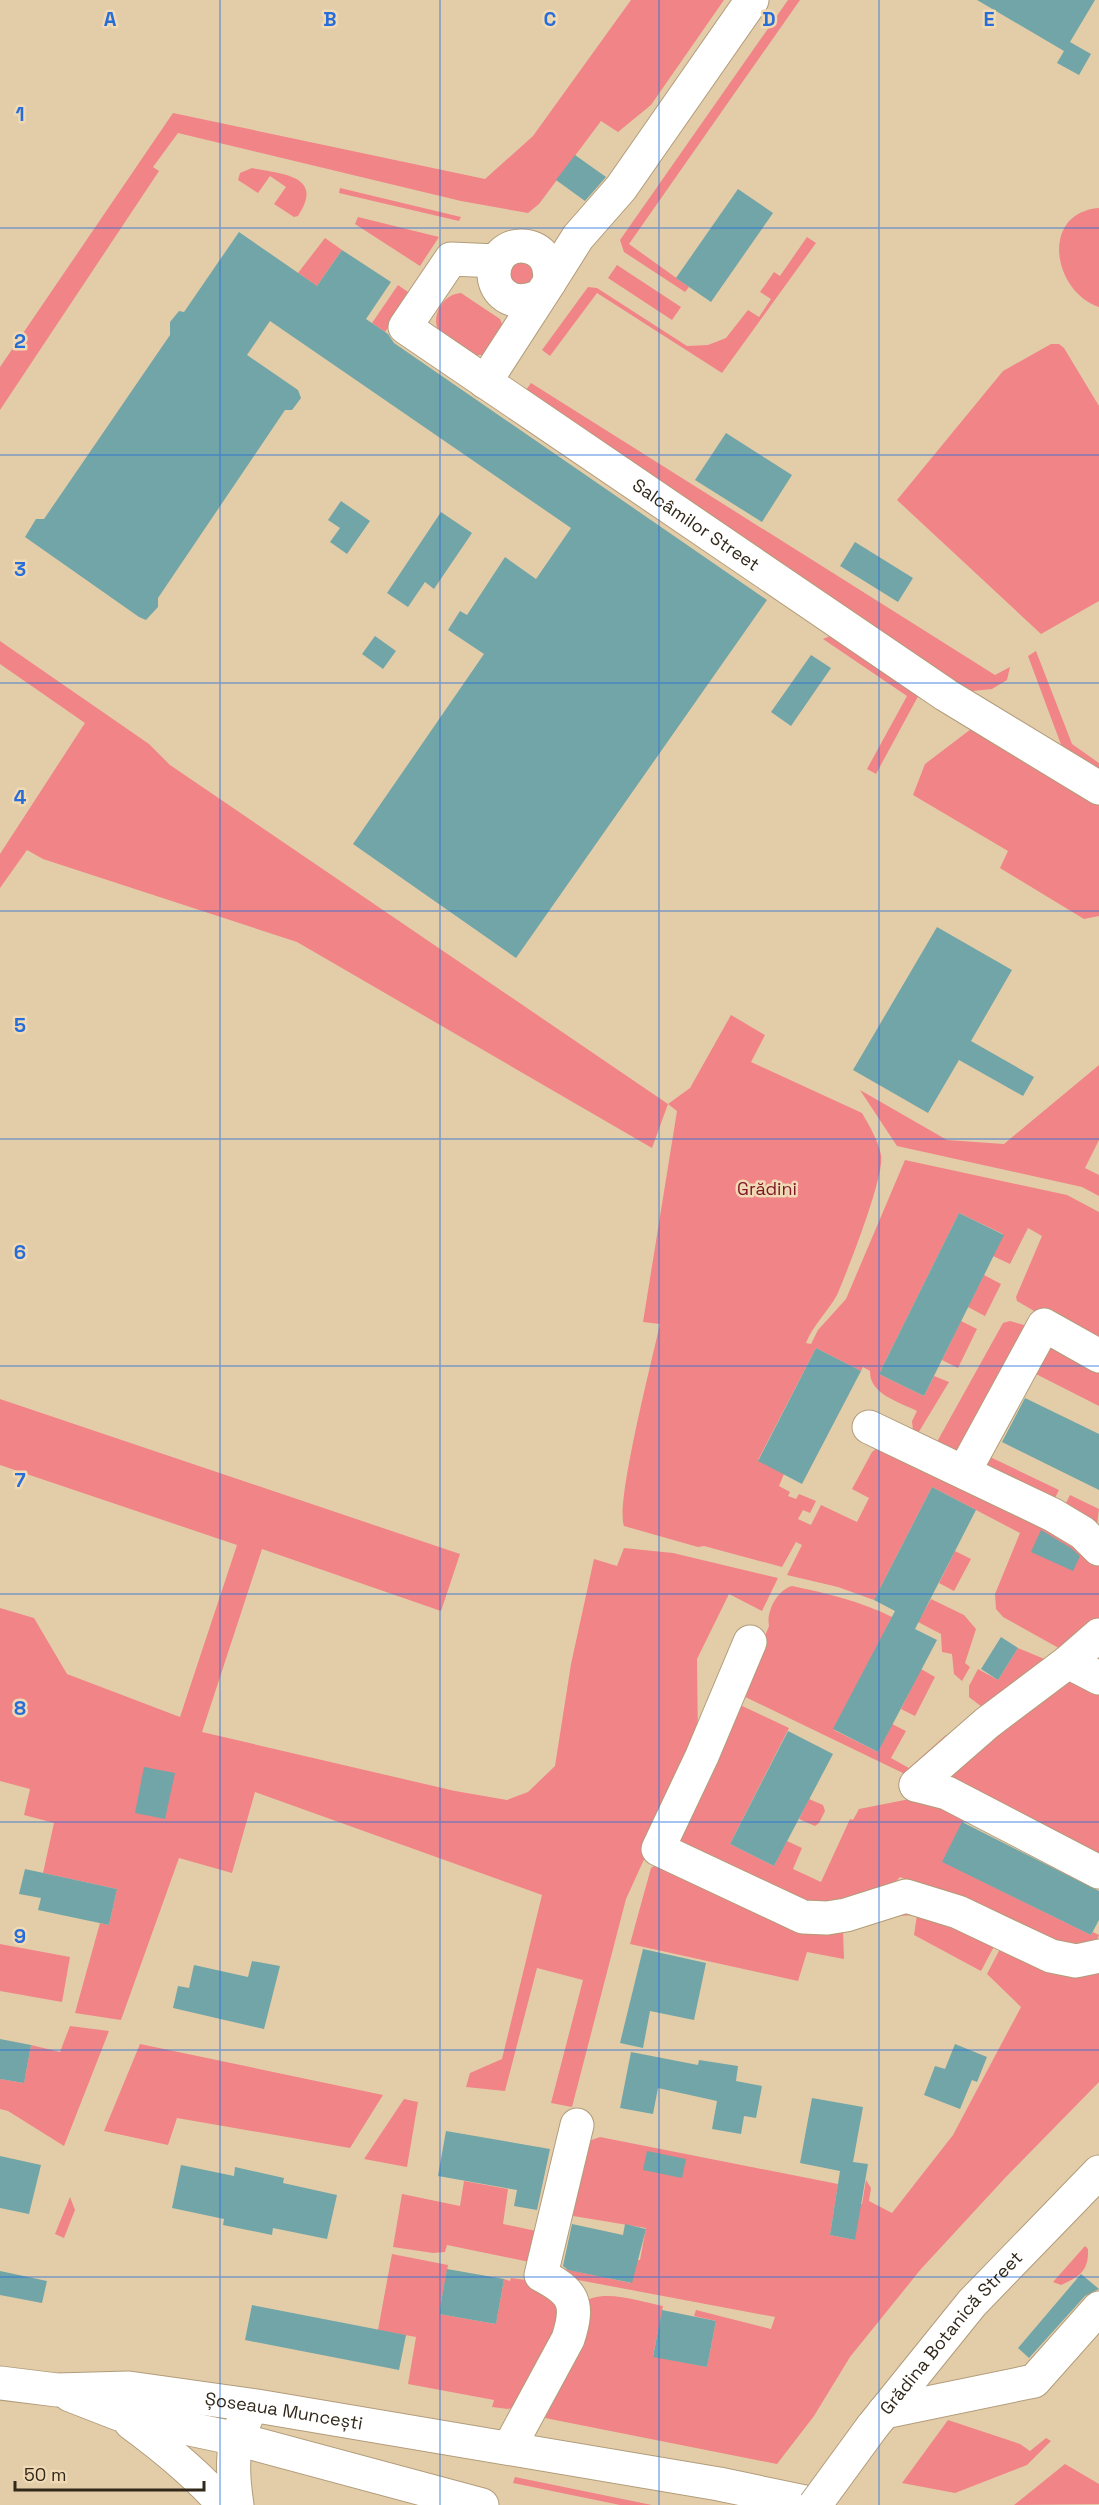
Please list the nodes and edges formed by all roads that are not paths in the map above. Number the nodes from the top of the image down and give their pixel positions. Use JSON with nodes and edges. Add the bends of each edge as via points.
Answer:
{"nodes":[{"id":1,"x":752,"y":0,"type":"edge"},
{"id":2,"x":578,"y":237,"type":"junction"},
{"id":3,"x":538,"y":250,"type":"junction"},
{"id":4,"x":497,"y":261,"type":"junction"},
{"id":5,"x":543,"y":290,"type":"junction"},
{"id":6,"x":485,"y":382,"type":"junction"},
{"id":7,"x":1099,"y":788,"type":"edge"},
{"id":8,"x":1099,"y":1356,"type":"edge"},
{"id":9,"x":869,"y":1427,"type":"dead end"},
{"id":10,"x":964,"y":1472,"type":"junction"},
{"id":11,"x":1099,"y":1549,"type":"edge"},
{"id":12,"x":1099,"y":1635,"type":"edge"},
{"id":13,"x":750,"y":1642,"type":"dead end"},
{"id":14,"x":1068,"y":1662,"type":"junction"},
{"id":15,"x":1099,"y":1678,"type":"edge"},
{"id":16,"x":1099,"y":1872,"type":"edge"},
{"id":17,"x":1099,"y":1956,"type":"edge"},
{"id":18,"x":577,"y":2125,"type":"dead end"},
{"id":19,"x":1099,"y":2172,"type":"edge"},
{"id":20,"x":1099,"y":2308,"type":"edge"},
{"id":21,"x":0,"y":2383,"type":"edge"},
{"id":22,"x":57,"y":2390,"type":"junction"},
{"id":23,"x":257,"y":2406,"type":"junction"},
{"id":24,"x":120,"y":2414,"type":"junction"},
{"id":25,"x":878,"y":2419,"type":"junction"},
{"id":26,"x":237,"y":2439,"type":"junction"},
{"id":27,"x":509,"y":2448,"type":"junction"},
{"id":28,"x":224,"y":2505,"type":"edge"},
{"id":29,"x":237,"y":2505,"type":"edge"},
{"id":30,"x":482,"y":2505,"type":"edge"},
{"id":31,"x":817,"y":2505,"type":"edge"}],
"edges":[{"from":1,"to":2,"type":"main road","via":[[621,188]]},
{"from":2,"to":3,"type":"main road"},
{"from":2,"to":5,"type":"main road"},
{"from":3,"to":4,"type":"main road","via":[[520,245],[503,253]]},
{"from":3,"to":5,"type":"main road","via":[[549,265]]},
{"from":4,"to":5,"type":"main road","via":[[494,279],[504,295],[520,301]]},
{"from":4,"to":6,"type":"main road","name":"Salcâmilor Street","via":[[451,259],[405,327]]},
{"from":5,"to":6,"type":"main road"},
{"from":6,"to":7,"type":"main road","name":"Salcâmilor Street","via":[[946,695]]},
{"from":8,"to":10,"type":"main road","via":[[1044,1325]]},
{"from":9,"to":10,"type":"main road"},
{"from":10,"to":11,"type":"main road","via":[[1056,1517],[1083,1533]]},
{"from":12,"to":14,"type":"main road"},
{"from":13,"to":17,"type":"main road","via":[[658,1849],[803,1917],[846,1915],[906,1896],[958,1912],[1051,1956],[1076,1961]]},
{"from":14,"to":15,"type":"main road"},
{"from":14,"to":16,"type":"main road","via":[[916,1785],[947,1793]]},
{"from":18,"to":27,"type":"main road","via":[[541,2275],[566,2288],[573,2305],[573,2324]]},
{"from":19,"to":25,"type":"main road","name":"Grădina Botanică Street","via":[[972,2303]]},
{"from":20,"to":25,"type":"main road","via":[[1034,2381]]},
{"from":21,"to":22,"type":"main road","name":"Șoseaua Muncești"},
{"from":22,"to":23,"type":"main road","name":"Șoseaua Muncești","via":[[129,2388]]},
{"from":22,"to":24,"type":"main road","name":"Șoseaua Muncești"},
{"from":23,"to":26,"type":"main road","via":[[243,2423]]},
{"from":23,"to":27,"type":"main road","name":"Șoseaua Muncești"},
{"from":24,"to":26,"type":"main road","name":"Șoseaua Muncești"},
{"from":24,"to":28,"type":"main road","via":[[169,2451]]},
{"from":25,"to":31,"type":"main road","name":"Grădina Botanică Street","bridge":true},
{"from":26,"to":29,"type":"main road"},
{"from":26,"to":30,"type":"main road","name":"Șoseaua Muncești"},
{"from":27,"to":31,"type":"main road","name":"Șoseaua Muncești"}]}
